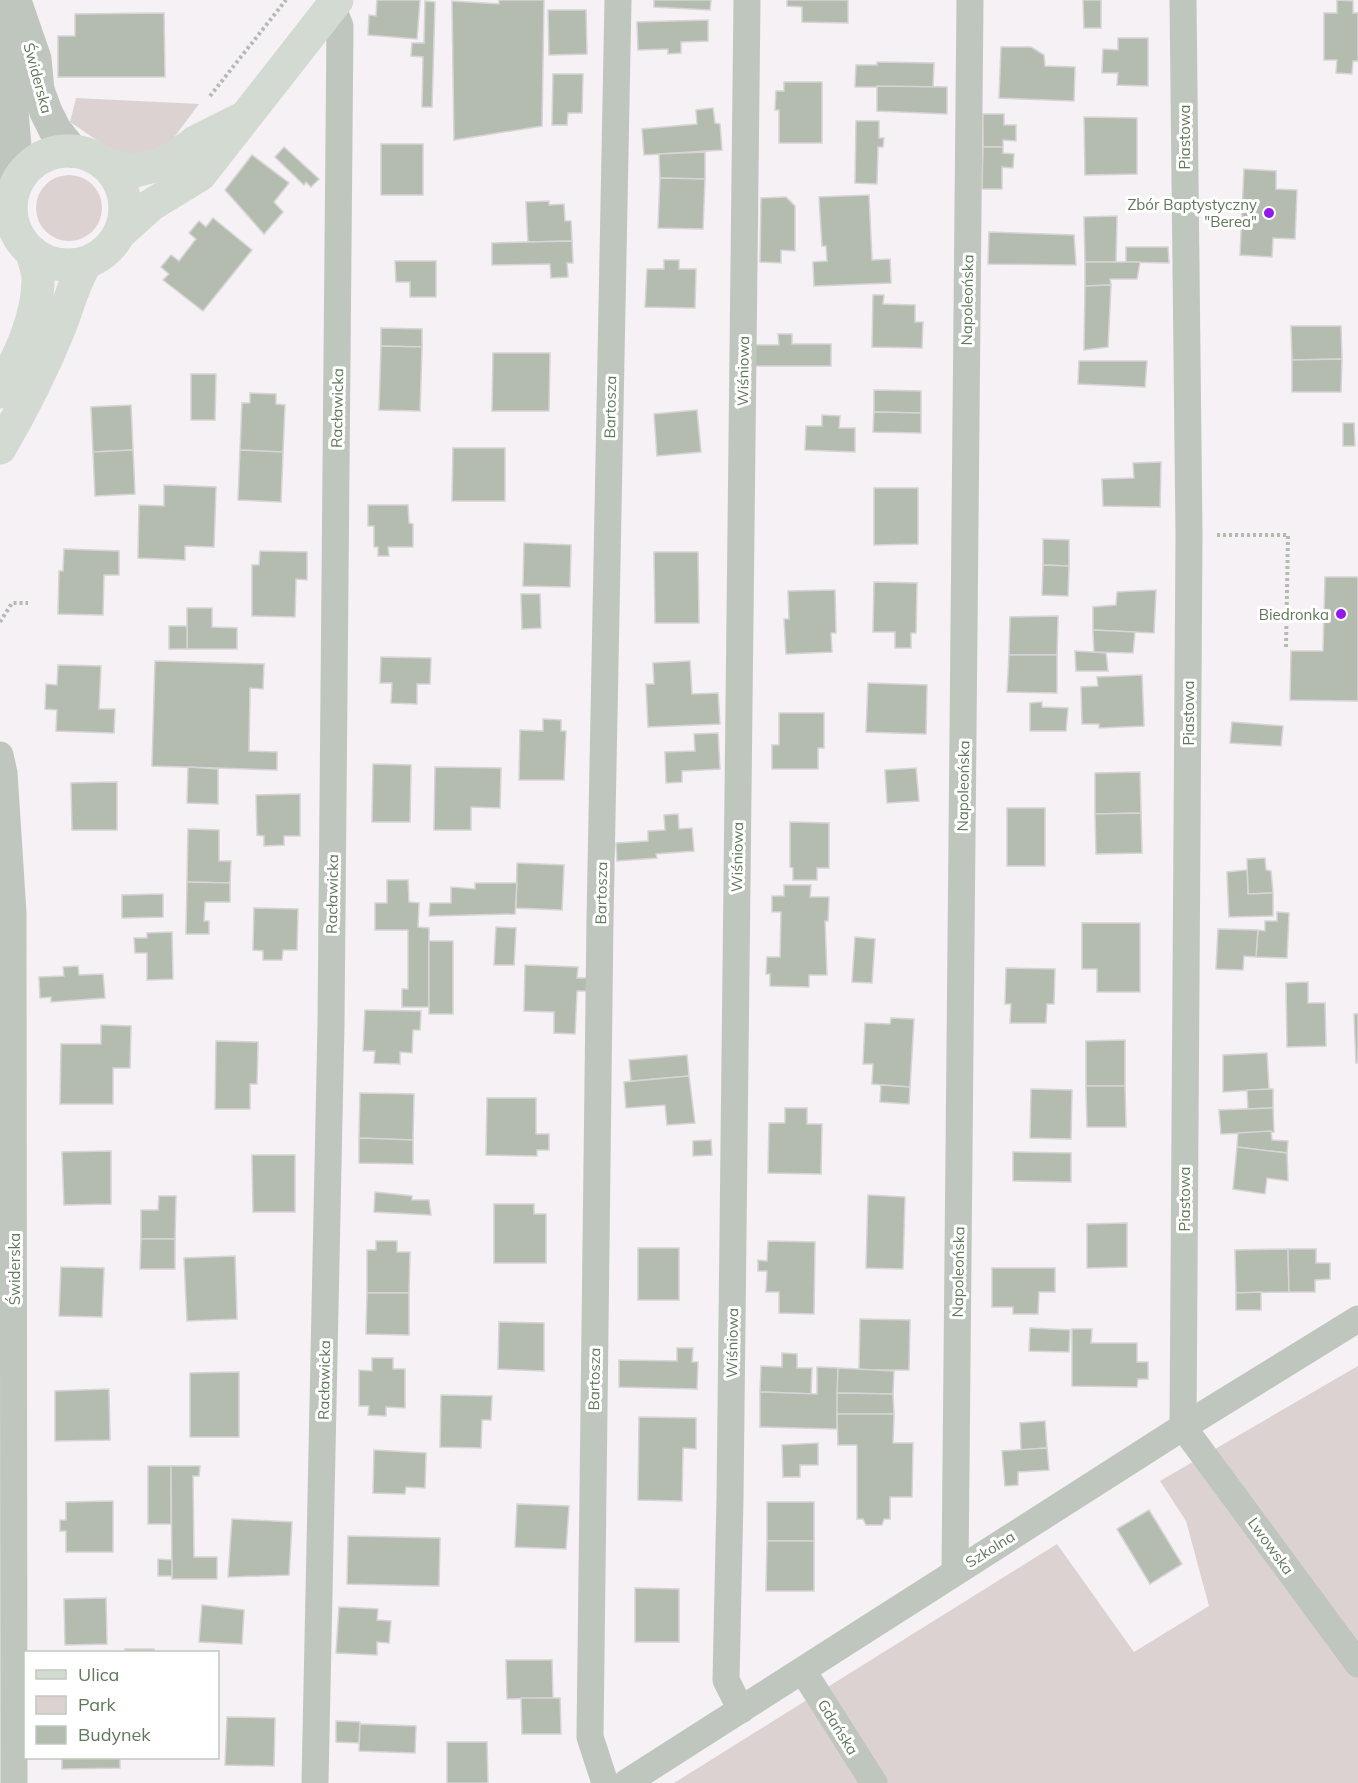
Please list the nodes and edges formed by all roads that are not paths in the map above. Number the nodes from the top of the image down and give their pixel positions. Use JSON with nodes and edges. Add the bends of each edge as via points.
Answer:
{"nodes":[{"id":1,"x":14,"y":0,"type":"edge"},
{"id":2,"x":618,"y":0,"type":"edge"},
{"id":3,"x":747,"y":0,"type":"edge"},
{"id":4,"x":970,"y":0,"type":"edge"},
{"id":5,"x":1183,"y":0,"type":"edge"},
{"id":6,"x":335,"y":3,"type":"edge"},
{"id":7,"x":243,"y":118,"type":"junction"},
{"id":8,"x":72,"y":151,"type":"junction"},
{"id":9,"x":106,"y":164,"type":"junction"},
{"id":10,"x":9,"y":203,"type":"edge"},
{"id":11,"x":120,"y":233,"type":"junction"},
{"id":12,"x":32,"y":252,"type":"junction"},
{"id":13,"x":86,"y":263,"type":"junction"},
{"id":14,"x":11,"y":401,"type":"edge"},
{"id":15,"x":0,"y":448,"type":"edge"},
{"id":16,"x":0,"y":755,"type":"edge"},
{"id":17,"x":1358,"y":1319,"type":"edge"},
{"id":18,"x":1183,"y":1427,"type":"junction"},
{"id":19,"x":955,"y":1571,"type":"junction"},
{"id":20,"x":1358,"y":1665,"type":"edge"},
{"id":21,"x":803,"y":1671,"type":"junction"},
{"id":22,"x":741,"y":1710,"type":"junction"},
{"id":23,"x":14,"y":1783,"type":"edge"},
{"id":24,"x":315,"y":1783,"type":"edge"},
{"id":25,"x":604,"y":1783,"type":"edge"},
{"id":26,"x":626,"y":1783,"type":"edge"},
{"id":27,"x":874,"y":1783,"type":"edge"}],
"edges":[{"from":1,"to":8,"type":"street","name":"Świderska","via":[[35,59],[38,90],[46,112]]},
{"from":1,"to":10,"type":"street","name":"Świderska","via":[[7,52],[15,147]]},
{"from":2,"to":25,"type":"street","name":"Bartosza","via":[[600,907],[590,1737]]},
{"from":3,"to":22,"type":"street","name":"Wiśniowa","via":[[730,1498],[725,1642],[726,1680]]},
{"from":4,"to":19,"type":"street","name":"Napoleońska"},
{"from":5,"to":18,"type":"street","name":"Piastowa","via":[[1189,535]]},
{"from":6,"to":7,"type":"main road"},
{"from":6,"to":24,"type":"street","name":"Racławicka","via":[[340,26],[331,1012]]},
{"from":7,"to":9,"type":"main road","via":[[154,166],[135,171]]},
{"from":7,"to":11,"type":"main road","via":[[200,175],[151,205]]},
{"from":8,"to":9,"type":"main road"},
{"from":8,"to":10,"type":"main road","via":[[54,152],[38,159],[25,171]]},
{"from":9,"to":11,"type":"main road","via":[[118,178],[125,196],[126,215]]},
{"from":10,"to":12,"type":"main road","via":[[21,240]]},
{"from":11,"to":13,"type":"main road","via":[[106,252]]},
{"from":12,"to":13,"type":"main road","via":[[57,265]]},
{"from":12,"to":14,"type":"main road","via":[[39,278],[35,308],[20,354]]},
{"from":13,"to":14,"type":"main road","via":[[73,283],[60,326]]},
{"from":14,"to":15,"type":"main road"},
{"from":16,"to":23,"type":"street","name":"Świderska","via":[[13,913]]},
{"from":17,"to":18,"type":"street","name":"Szkolna"},
{"from":18,"to":19,"type":"street","name":"Szkolna"},
{"from":18,"to":20,"type":"street","name":"Lwowska"},
{"from":19,"to":21,"type":"street","name":"Szkolna"},
{"from":21,"to":22,"type":"street","name":"Szkolna"},
{"from":21,"to":27,"type":"street","name":"Gdańska"},
{"from":22,"to":26,"type":"street","name":"Szkolna"}]}
